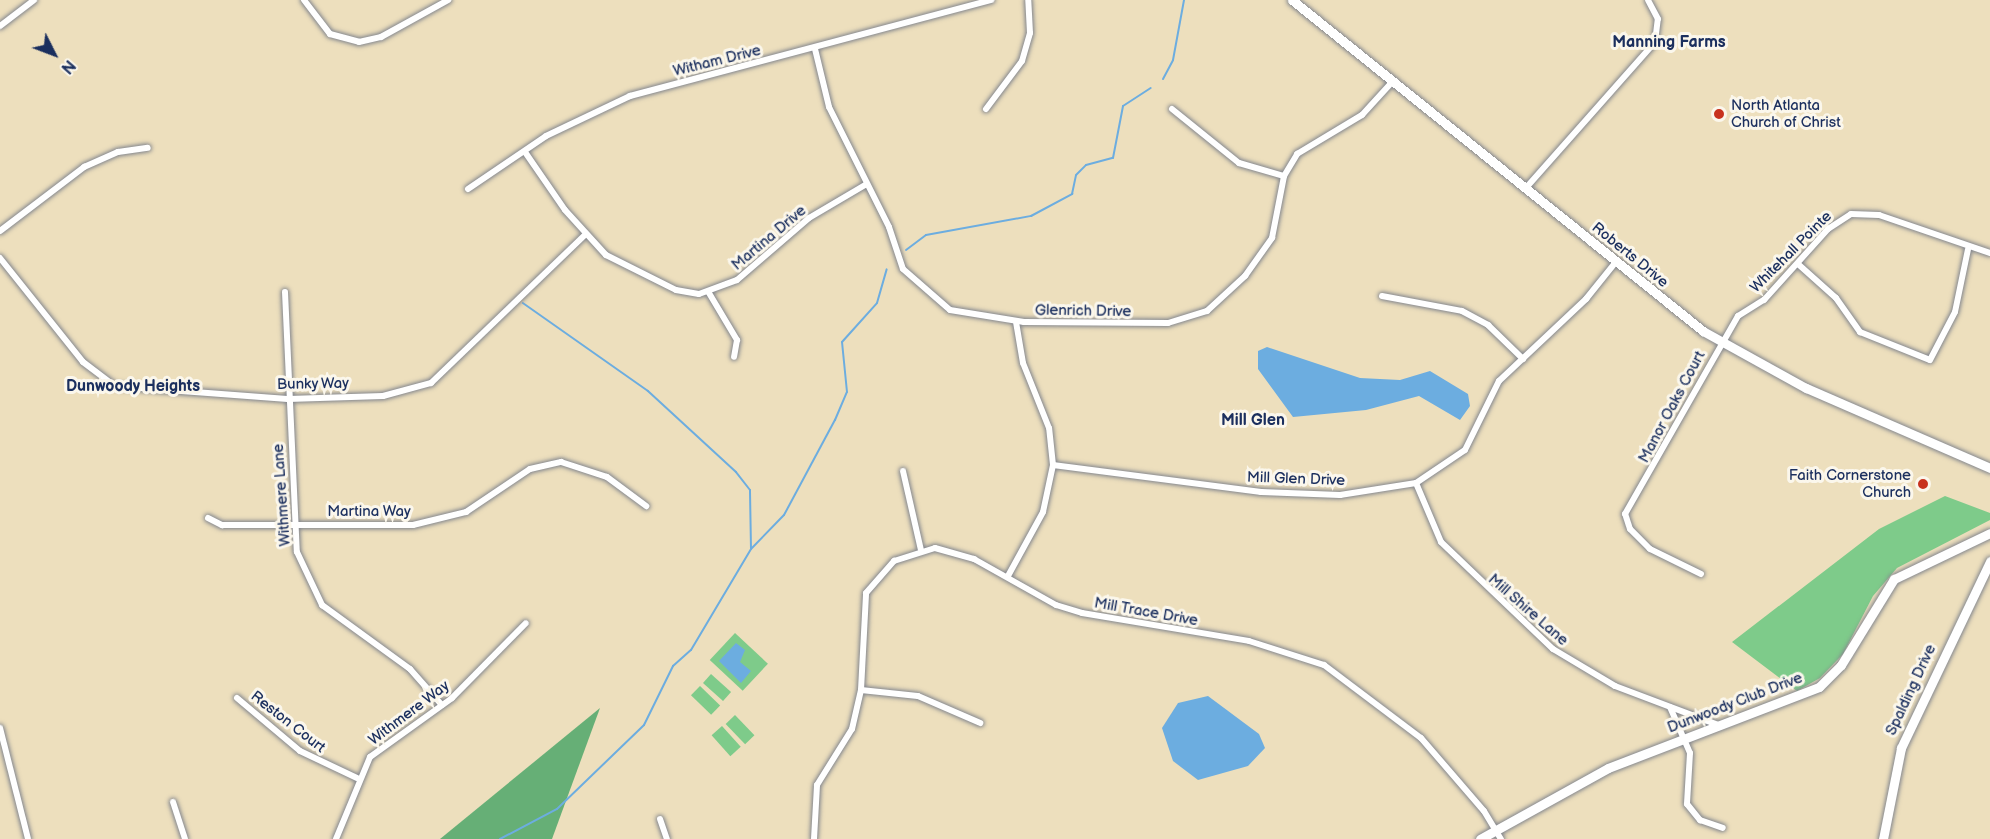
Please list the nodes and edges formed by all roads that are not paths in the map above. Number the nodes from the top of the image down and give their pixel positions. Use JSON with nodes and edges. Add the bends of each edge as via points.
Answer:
{"nodes":[{"id":1,"x":34,"y":0,"type":"edge"},
{"id":2,"x":304,"y":0,"type":"edge"},
{"id":3,"x":448,"y":0,"type":"edge"},
{"id":4,"x":991,"y":0,"type":"edge"},
{"id":5,"x":1028,"y":0,"type":"edge"},
{"id":6,"x":1292,"y":0,"type":"edge"},
{"id":7,"x":1648,"y":0,"type":"edge"},
{"id":8,"x":0,"y":26,"type":"edge"},
{"id":9,"x":815,"y":49,"type":"junction"},
{"id":10,"x":1393,"y":81,"type":"junction"},
{"id":11,"x":1172,"y":109,"type":"dead end"},
{"id":12,"x":986,"y":110,"type":"dead end"},
{"id":13,"x":148,"y":148,"type":"dead end"},
{"id":14,"x":525,"y":152,"type":"junction"},
{"id":15,"x":1284,"y":176,"type":"junction"},
{"id":16,"x":865,"y":185,"type":"junction"},
{"id":17,"x":468,"y":189,"type":"dead end"},
{"id":18,"x":1525,"y":189,"type":"junction"},
{"id":19,"x":0,"y":231,"type":"edge"},
{"id":20,"x":586,"y":234,"type":"junction"},
{"id":21,"x":1968,"y":249,"type":"junction"},
{"id":22,"x":1990,"y":253,"type":"edge"},
{"id":23,"x":0,"y":258,"type":"edge"},
{"id":24,"x":1615,"y":262,"type":"junction"},
{"id":25,"x":1798,"y":264,"type":"junction"},
{"id":26,"x":285,"y":292,"type":"dead end"},
{"id":27,"x":709,"y":293,"type":"junction"},
{"id":28,"x":1382,"y":296,"type":"dead end"},
{"id":29,"x":1016,"y":322,"type":"junction"},
{"id":30,"x":1719,"y":345,"type":"junction"},
{"id":31,"x":734,"y":357,"type":"dead end"},
{"id":32,"x":1523,"y":359,"type":"junction"},
{"id":33,"x":288,"y":399,"type":"junction"},
{"id":34,"x":1053,"y":465,"type":"junction"},
{"id":35,"x":1990,"y":468,"type":"edge"},
{"id":36,"x":903,"y":471,"type":"dead end"},
{"id":37,"x":1416,"y":483,"type":"junction"},
{"id":38,"x":646,"y":506,"type":"dead end"},
{"id":39,"x":208,"y":518,"type":"dead end"},
{"id":40,"x":294,"y":525,"type":"junction"},
{"id":41,"x":1990,"y":533,"type":"edge"},
{"id":42,"x":921,"y":550,"type":"junction"},
{"id":43,"x":1990,"y":561,"type":"edge"},
{"id":44,"x":1701,"y":574,"type":"dead end"},
{"id":45,"x":1008,"y":576,"type":"junction"},
{"id":46,"x":526,"y":623,"type":"dead end"},
{"id":47,"x":861,"y":690,"type":"junction"},
{"id":48,"x":237,"y":698,"type":"dead end"},
{"id":49,"x":442,"y":705,"type":"junction"},
{"id":50,"x":1670,"y":707,"type":"junction"},
{"id":51,"x":980,"y":723,"type":"dead end"},
{"id":52,"x":1721,"y":726,"type":"junction"},
{"id":53,"x":0,"y":728,"type":"edge"},
{"id":54,"x":1683,"y":740,"type":"junction"},
{"id":55,"x":357,"y":778,"type":"junction"},
{"id":56,"x":173,"y":802,"type":"dead end"},
{"id":57,"x":660,"y":819,"type":"dead end"},
{"id":58,"x":1723,"y":828,"type":"dead end"},
{"id":59,"x":1499,"y":834,"type":"edge"},
{"id":60,"x":27,"y":839,"type":"edge"},
{"id":61,"x":185,"y":839,"type":"edge"},
{"id":62,"x":336,"y":839,"type":"edge"},
{"id":63,"x":667,"y":839,"type":"edge"},
{"id":64,"x":814,"y":839,"type":"edge"},
{"id":65,"x":1480,"y":839,"type":"edge"},
{"id":66,"x":1883,"y":839,"type":"edge"}],
"edges":[{"from":1,"to":8,"type":"street"},
{"from":2,"to":3,"type":"street","via":[[330,34],[359,42],[381,37]]},
{"from":4,"to":9,"type":"street","name":"Witham Drive"},
{"from":5,"to":12,"type":"street","via":[[1030,33],[1022,61]]},
{"from":6,"to":10,"type":"street","name":"Roberts Drive"},
{"from":7,"to":18,"type":"street","via":[[1658,19],[1655,42]]},
{"from":9,"to":14,"type":"street","name":"Witham Drive","via":[[630,96],[571,122]]},
{"from":9,"to":16,"type":"street","name":"Glenrich Drive","via":[[829,107]]},
{"from":10,"to":15,"type":"street","name":"Glenrich Drive","via":[[1362,115],[1307,143]]},
{"from":10,"to":18,"type":"street","name":"Roberts Drive"},
{"from":11,"to":15,"type":"street","via":[[1239,163]]},
{"from":13,"to":19,"type":"street","via":[[117,152],[84,167]]},
{"from":14,"to":17,"type":"street","name":"Witham Drive"},
{"from":14,"to":20,"type":"street","name":"Martina Drive"},
{"from":15,"to":29,"type":"street","name":"Glenrich Drive","via":[[1278,221],[1261,257],[1207,311],[1168,323]]},
{"from":16,"to":27,"type":"street","name":"Martina Drive","via":[[809,218],[737,280]]},
{"from":16,"to":29,"type":"street","name":"Glenrich Drive","via":[[889,227],[896,258],[917,284],[950,310]]},
{"from":18,"to":24,"type":"street","name":"Roberts Drive"},
{"from":20,"to":27,"type":"street","name":"Martina Drive","via":[[606,255],[642,275],[675,290]]},
{"from":20,"to":33,"type":"street","name":"Bunky Way","via":[[418,391]]},
{"from":21,"to":22,"type":"street","name":"Whitehall Pointe"},
{"from":21,"to":25,"type":"street","name":"Whitehall Pointe","via":[[1865,213],[1840,219]]},
{"from":21,"to":25,"type":"street","via":[[1955,312],[1930,360],[1860,332],[1836,298]]},
{"from":23,"to":33,"type":"street","name":"Bunky Way","via":[[83,362],[115,386]]},
{"from":24,"to":30,"type":"street","name":"Roberts Drive"},
{"from":24,"to":32,"type":"street","name":"Mill Glen Drive","via":[[1586,299]]},
{"from":25,"to":30,"type":"street","name":"Whitehall Pointe","via":[[1764,300],[1738,315]]},
{"from":26,"to":33,"type":"street","name":"Withmere Lane"},
{"from":27,"to":31,"type":"street","via":[[737,340]]},
{"from":28,"to":32,"type":"street","via":[[1462,311],[1488,325]]},
{"from":29,"to":34,"type":"street","via":[[1023,363],[1049,428]]},
{"from":30,"to":35,"type":"street","name":"Roberts Drive","via":[[1806,388]]},
{"from":30,"to":44,"type":"street","name":"Manor Oaks Court","via":[[1625,514],[1630,529],[1650,549]]},
{"from":32,"to":37,"type":"street","name":"Mill Glen Drive","via":[[1485,403],[1465,450]]},
{"from":33,"to":40,"type":"street","name":"Withmere Lane"},
{"from":34,"to":37,"type":"street","name":"Mill Glen Drive","via":[[1262,492],[1340,495]]},
{"from":34,"to":45,"type":"street","via":[[1043,512]]},
{"from":36,"to":42,"type":"street"},
{"from":37,"to":50,"type":"street","name":"Mill Shire Lane","via":[[1441,542],[1524,624],[1576,665]]},
{"from":38,"to":40,"type":"street","name":"Martina Way","via":[[607,477],[561,462],[530,469],[485,503],[444,519],[413,525]]},
{"from":39,"to":40,"type":"street","name":"Martina Way","via":[[222,525]]},
{"from":40,"to":49,"type":"street","name":"Withmere Lane","via":[[297,552],[322,605],[410,669]]},
{"from":41,"to":52,"type":"street","name":"Dunwoody Club Drive","via":[[1894,579],[1841,665],[1819,687]]},
{"from":42,"to":45,"type":"street","name":"Mill Trace Drive","via":[[946,549]]},
{"from":42,"to":47,"type":"street","name":"Mill Trace Drive","via":[[894,561],[866,593]]},
{"from":43,"to":66,"type":"street","name":"Spalding Drive","via":[[1901,748]]},
{"from":45,"to":59,"type":"street","name":"Mill Trace Drive","via":[[1056,605],[1250,640],[1324,665],[1421,738]]},
{"from":46,"to":49,"type":"street","name":"Withmere Way"},
{"from":47,"to":51,"type":"street","via":[[918,696]]},
{"from":47,"to":64,"type":"street","name":"Mill Trace Drive","via":[[852,729],[818,785]]},
{"from":48,"to":55,"type":"street","name":"Reston Court","via":[[300,751]]},
{"from":49,"to":55,"type":"street","name":"Withmere Way","via":[[380,747]]},
{"from":50,"to":52,"type":"street","name":"Mill Shire Lane"},
{"from":50,"to":54,"type":"street"},
{"from":52,"to":54,"type":"street","name":"Dunwoody Club Drive"},
{"from":53,"to":60,"type":"street"},
{"from":54,"to":58,"type":"street","via":[[1692,760],[1688,804],[1700,820]]},
{"from":54,"to":59,"type":"street","name":"Dunwoody Club Drive","via":[[1608,768]]},
{"from":55,"to":62,"type":"street","name":"Withmere Way","via":[[347,822]]},
{"from":56,"to":61,"type":"street"},
{"from":57,"to":63,"type":"street"},
{"from":59,"to":65,"type":"street","name":"Dunwoody Club Drive"}]}
